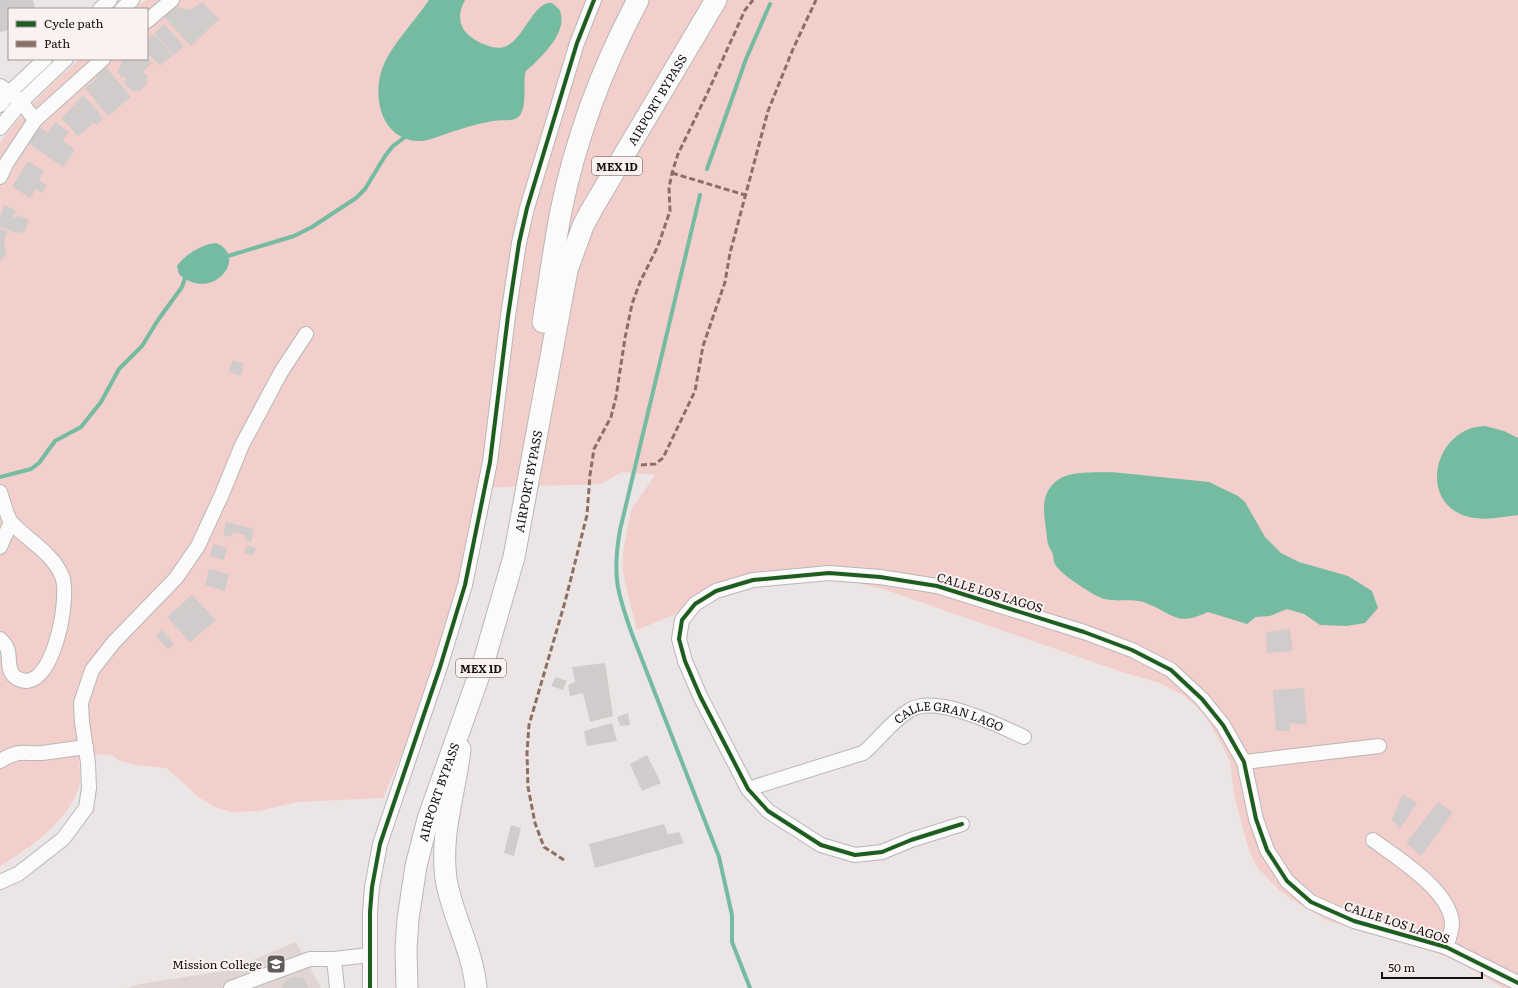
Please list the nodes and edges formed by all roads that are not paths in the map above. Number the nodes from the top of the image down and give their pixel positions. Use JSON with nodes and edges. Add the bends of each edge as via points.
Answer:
{"nodes":[{"id":1,"x":110,"y":0,"type":"edge"},
{"id":2,"x":132,"y":0,"type":"edge"},
{"id":3,"x":172,"y":0,"type":"edge"},
{"id":4,"x":594,"y":0,"type":"edge"},
{"id":5,"x":625,"y":0,"type":"edge"},
{"id":6,"x":638,"y":0,"type":"edge"},
{"id":7,"x":716,"y":0,"type":"edge"},
{"id":8,"x":731,"y":0,"type":"edge"},
{"id":9,"x":101,"y":8,"type":"edge"},
{"id":10,"x":123,"y":8,"type":"edge"},
{"id":11,"x":148,"y":19,"type":"edge"},
{"id":12,"x":44,"y":60,"type":"edge"},
{"id":13,"x":65,"y":60,"type":"edge"},
{"id":14,"x":102,"y":60,"type":"edge"},
{"id":15,"x":5,"y":89,"type":"edge"},
{"id":16,"x":22,"y":102,"type":"junction"},
{"id":17,"x":0,"y":104,"type":"edge"},
{"id":18,"x":36,"y":120,"type":"junction"},
{"id":19,"x":0,"y":128,"type":"edge"},
{"id":20,"x":0,"y":177,"type":"edge"},
{"id":21,"x":306,"y":334,"type":"dead end"},
{"id":22,"x":545,"y":348,"type":"junction"},
{"id":23,"x":0,"y":492,"type":"edge"},
{"id":24,"x":11,"y":522,"type":"junction"},
{"id":25,"x":0,"y":546,"type":"edge"},
{"id":26,"x":0,"y":639,"type":"edge"},
{"id":27,"x":463,"y":722,"type":"junction"},
{"id":28,"x":1024,"y":737,"type":"dead end"},
{"id":29,"x":1379,"y":746,"type":"dead end"},
{"id":30,"x":86,"y":747,"type":"junction"},
{"id":31,"x":0,"y":761,"type":"edge"},
{"id":32,"x":1244,"y":762,"type":"junction"},
{"id":33,"x":748,"y":789,"type":"junction"},
{"id":34,"x":962,"y":824,"type":"dead end"},
{"id":35,"x":1373,"y":840,"type":"dead end"},
{"id":36,"x":0,"y":882,"type":"edge"},
{"id":37,"x":1446,"y":947,"type":"junction"},
{"id":38,"x":369,"y":955,"type":"junction"},
{"id":39,"x":334,"y":959,"type":"junction"},
{"id":40,"x":1518,"y":982,"type":"edge"},
{"id":41,"x":231,"y":988,"type":"edge"},
{"id":42,"x":337,"y":988,"type":"edge"},
{"id":43,"x":370,"y":988,"type":"edge"},
{"id":44,"x":400,"y":988,"type":"edge"},
{"id":45,"x":407,"y":988,"type":"edge"},
{"id":46,"x":476,"y":988,"type":"edge"}],
"edges":[{"from":1,"to":9,"type":"street"},
{"from":2,"to":10,"type":"street"},
{"from":3,"to":11,"type":"street"},
{"from":4,"to":38,"type":"street","via":[[577,42],[527,208],[513,280],[490,462],[465,585],[380,844],[372,888]]},
{"from":5,"to":22,"type":"highway","via":[[584,90],[559,170],[545,243],[540,290]]},
{"from":6,"to":22,"type":"highway","name":"AIRPORT BYPASS","number":"MEX 1D","via":[[595,94],[571,168],[560,218]]},
{"from":7,"to":22,"type":"highway","name":"AIRPORT BYPASS","number":"MEX 1D","via":[[583,226]]},
{"from":8,"to":22,"type":"highway","via":[[629,166],[599,221]]},
{"from":12,"to":15,"type":"street"},
{"from":13,"to":16,"type":"street"},
{"from":14,"to":18,"type":"street"},
{"from":15,"to":16,"type":"street"},
{"from":15,"to":17,"type":"street"},
{"from":16,"to":18,"type":"street"},
{"from":16,"to":19,"type":"street"},
{"from":18,"to":20,"type":"street"},
{"from":21,"to":30,"type":"street","via":[[281,372],[242,445],[198,546],[176,578],[114,642],[92,670],[81,703]]},
{"from":22,"to":27,"type":"highway","name":"AIRPORT BYPASS","number":"MEX 1D","via":[[533,462],[514,557],[484,661]]},
{"from":22,"to":44,"type":"highway","name":"AIRPORT BYPASS","number":"MEX 1D","via":[[502,554],[414,842],[399,949]]},
{"from":23,"to":24,"type":"street"},
{"from":24,"to":25,"type":"street"},
{"from":24,"to":26,"type":"street","via":[[50,558],[62,577],[64,610],[53,651],[43,670],[31,680],[23,680],[10,670],[8,650]]},
{"from":27,"to":45,"type":"highway","name":"AIRPORT BYPASS","number":"MEX 1D","via":[[440,780],[416,866],[408,918]]},
{"from":27,"to":46,"type":"highway","via":[[457,777],[445,830],[445,867],[451,900],[472,966]]},
{"from":28,"to":33,"type":"street","name":"CALLE GRAN LAGO","via":[[982,718],[945,706],[926,705],[911,709],[888,727],[877,742],[863,753]]},
{"from":29,"to":32,"type":"street"},
{"from":30,"to":31,"type":"street","via":[[40,753],[25,752],[13,754]]},
{"from":30,"to":36,"type":"street","via":[[89,788],[86,808],[63,839],[18,874]]},
{"from":32,"to":33,"type":"street","name":"CALLE LOS LAGOS","via":[[1223,725],[1186,683],[1172,670],[1132,650],[1084,632],[937,586],[880,577],[829,573],[753,580],[716,591],[695,604],[682,620],[679,639],[685,660],[700,696]]},
{"from":32,"to":37,"type":"street","name":"CALLE LOS LAGOS","via":[[1256,819],[1267,850],[1287,881],[1311,902],[1354,921]]},
{"from":33,"to":34,"type":"street","name":"CALLE LOS LAGOS","via":[[768,811],[821,845],[855,855],[882,852]]},
{"from":35,"to":37,"type":"street","via":[[1421,876],[1446,905],[1452,923]]},
{"from":37,"to":40,"type":"street","name":"CALLE LOS LAGOS"},
{"from":38,"to":39,"type":"street"},
{"from":38,"to":43,"type":"street"},
{"from":39,"to":41,"type":"street","via":[[306,960]]},
{"from":39,"to":42,"type":"street"}]}
